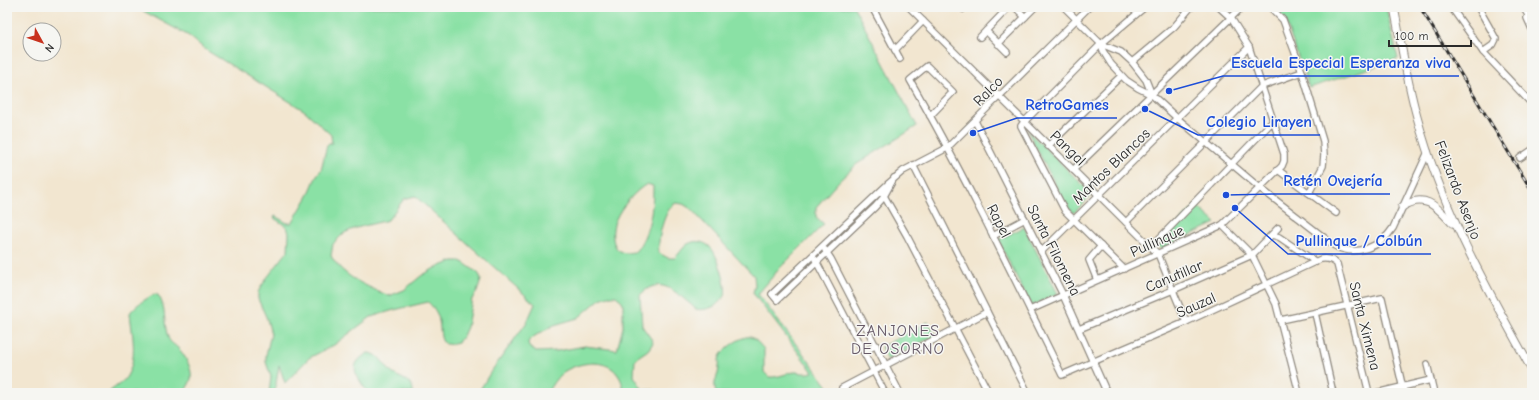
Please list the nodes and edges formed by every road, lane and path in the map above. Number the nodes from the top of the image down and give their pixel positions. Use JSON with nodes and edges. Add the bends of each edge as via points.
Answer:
{"nodes":[{"id":1,"x":872,"y":7,"type":"edge"},
{"id":2,"x":909,"y":7,"type":"edge"},
{"id":3,"x":960,"y":7,"type":"edge"},
{"id":4,"x":965,"y":7,"type":"edge"},
{"id":5,"x":1009,"y":7,"type":"edge"},
{"id":6,"x":1015,"y":7,"type":"edge"},
{"id":7,"x":1035,"y":7,"type":"edge"},
{"id":8,"x":1064,"y":7,"type":"edge"},
{"id":9,"x":1089,"y":7,"type":"edge"},
{"id":10,"x":1145,"y":7,"type":"edge"},
{"id":11,"x":1191,"y":7,"type":"edge"},
{"id":12,"x":1220,"y":7,"type":"edge"},
{"id":13,"x":1242,"y":7,"type":"edge"},
{"id":14,"x":1270,"y":7,"type":"edge"},
{"id":15,"x":1394,"y":7,"type":"edge"},
{"id":16,"x":1451,"y":7,"type":"edge"},
{"id":17,"x":1478,"y":7,"type":"edge"},
{"id":18,"x":1523,"y":7,"type":"edge"},
{"id":19,"x":1530,"y":14,"type":"edge"},
{"id":20,"x":1025,"y":17,"type":"junction"},
{"id":21,"x":1231,"y":18,"type":"junction"},
{"id":22,"x":1076,"y":20,"type":"junction"},
{"id":23,"x":923,"y":21,"type":"junction"},
{"id":24,"x":1532,"y":29,"type":"edge"},
{"id":25,"x":986,"y":31,"type":"junction"},
{"id":26,"x":980,"y":37,"type":"dead end"},
{"id":27,"x":998,"y":44,"type":"junction"},
{"id":28,"x":1101,"y":44,"type":"junction"},
{"id":29,"x":1249,"y":47,"type":"junction"},
{"id":30,"x":895,"y":50,"type":"junction"},
{"id":31,"x":1007,"y":52,"type":"dead end"},
{"id":32,"x":1483,"y":52,"type":"junction"},
{"id":33,"x":900,"y":59,"type":"dead end"},
{"id":34,"x":1132,"y":62,"type":"junction"},
{"id":35,"x":1302,"y":72,"type":"junction"},
{"id":36,"x":1121,"y":76,"type":"junction"},
{"id":37,"x":1262,"y":86,"type":"junction"},
{"id":38,"x":1152,"y":94,"type":"junction"},
{"id":39,"x":998,"y":97,"type":"junction"},
{"id":40,"x":1532,"y":104,"type":"edge"},
{"id":41,"x":930,"y":116,"type":"junction"},
{"id":42,"x":1177,"y":118,"type":"junction"},
{"id":43,"x":975,"y":121,"type":"junction"},
{"id":44,"x":1273,"y":121,"type":"junction"},
{"id":45,"x":1024,"y":122,"type":"junction"},
{"id":46,"x":1206,"y":142,"type":"junction"},
{"id":47,"x":1048,"y":146,"type":"junction"},
{"id":48,"x":947,"y":148,"type":"junction"},
{"id":49,"x":1532,"y":150,"type":"edge"},
{"id":50,"x":1428,"y":152,"type":"junction"},
{"id":51,"x":1520,"y":158,"type":"dead end"},
{"id":52,"x":1232,"y":164,"type":"junction"},
{"id":53,"x":913,"y":165,"type":"junction"},
{"id":54,"x":1073,"y":170,"type":"junction"},
{"id":55,"x":1278,"y":170,"type":"junction"},
{"id":56,"x":894,"y":178,"type":"junction"},
{"id":57,"x":1260,"y":188,"type":"junction"},
{"id":58,"x":881,"y":190,"type":"junction"},
{"id":59,"x":1309,"y":193,"type":"junction"},
{"id":60,"x":1099,"y":195,"type":"junction"},
{"id":61,"x":884,"y":196,"type":"junction"},
{"id":62,"x":1402,"y":207,"type":"junction"},
{"id":63,"x":1336,"y":213,"type":"dead end"},
{"id":64,"x":1025,"y":219,"type":"junction"},
{"id":65,"x":1074,"y":220,"type":"junction"},
{"id":66,"x":1126,"y":222,"type":"junction"},
{"id":67,"x":1222,"y":225,"type":"junction"},
{"id":68,"x":1278,"y":228,"type":"dead end"},
{"id":69,"x":1456,"y":228,"type":"junction"},
{"id":70,"x":1272,"y":235,"type":"junction"},
{"id":71,"x":993,"y":236,"type":"junction"},
{"id":72,"x":822,"y":246,"type":"junction"},
{"id":73,"x":1101,"y":246,"type":"junction"},
{"id":74,"x":1151,"y":246,"type":"junction"},
{"id":75,"x":827,"y":252,"type":"junction"},
{"id":76,"x":1041,"y":252,"type":"junction"},
{"id":77,"x":1158,"y":254,"type":"junction"},
{"id":78,"x":812,"y":255,"type":"junction"},
{"id":79,"x":1252,"y":255,"type":"junction"},
{"id":80,"x":817,"y":261,"type":"junction"},
{"id":81,"x":1316,"y":262,"type":"junction"},
{"id":82,"x":1337,"y":264,"type":"joint"},
{"id":83,"x":1124,"y":269,"type":"junction"},
{"id":84,"x":1098,"y":280,"type":"junction"},
{"id":85,"x":1267,"y":286,"type":"junction"},
{"id":86,"x":1173,"y":290,"type":"junction"},
{"id":87,"x":1064,"y":295,"type":"junction"},
{"id":88,"x":1348,"y":306,"type":"junction"},
{"id":89,"x":1030,"y":310,"type":"junction"},
{"id":90,"x":987,"y":312,"type":"junction"},
{"id":91,"x":1315,"y":313,"type":"junction"},
{"id":92,"x":1281,"y":320,"type":"junction"},
{"id":93,"x":1186,"y":322,"type":"junction"},
{"id":94,"x":955,"y":328,"type":"junction"},
{"id":95,"x":1079,"y":329,"type":"junction"},
{"id":96,"x":876,"y":345,"type":"junction"},
{"id":97,"x":864,"y":352,"type":"junction"},
{"id":98,"x":1093,"y":362,"type":"junction"},
{"id":99,"x":1427,"y":364,"type":"dead end"},
{"id":100,"x":886,"y":365,"type":"junction"},
{"id":101,"x":1532,"y":370,"type":"edge"},
{"id":102,"x":874,"y":371,"type":"junction"},
{"id":103,"x":1062,"y":375,"type":"joint"},
{"id":104,"x":1431,"y":380,"type":"junction"},
{"id":105,"x":842,"y":388,"type":"dead end"},
{"id":106,"x":1403,"y":390,"type":"edge"},
{"id":107,"x":885,"y":393,"type":"edge"},
{"id":108,"x":900,"y":393,"type":"edge"},
{"id":109,"x":989,"y":393,"type":"edge"},
{"id":110,"x":1028,"y":393,"type":"edge"},
{"id":111,"x":1107,"y":393,"type":"edge"},
{"id":112,"x":1299,"y":393,"type":"edge"},
{"id":113,"x":1334,"y":393,"type":"edge"},
{"id":114,"x":1369,"y":393,"type":"edge"},
{"id":115,"x":1376,"y":393,"type":"edge"},
{"id":116,"x":1434,"y":393,"type":"edge"}],
"edges":[{"from":1,"to":30,"type":"street"},
{"from":2,"to":23,"type":"street","name":"Pangal"},
{"from":3,"to":4,"type":"street"},
{"from":5,"to":25,"type":"street"},
{"from":6,"to":20,"type":"street"},
{"from":7,"to":20,"type":"street"},
{"from":8,"to":22,"type":"street"},
{"from":9,"to":22,"type":"street","name":"Ralco"},
{"from":10,"to":28,"type":"street"},
{"from":11,"to":34,"type":"street","via":[[1174,27]]},
{"from":12,"to":21,"type":"street"},
{"from":13,"to":21,"type":"street"},
{"from":14,"to":35,"type":"street","via":[[1283,20]]},
{"from":15,"to":50,"type":"street","name":"Felizardo Asenjo","via":[[1417,116]]},
{"from":16,"to":32,"type":"street"},
{"from":17,"to":32,"type":"street","via":[[1496,39],[1493,46]]},
{"from":18,"to":19,"type":"street"},
{"from":19,"to":24,"type":"street","via":[[1527,21]]},
{"from":20,"to":27,"type":"street"},
{"from":21,"to":29,"type":"street"},
{"from":21,"to":38,"type":"street"},
{"from":22,"to":28,"type":"street"},
{"from":22,"to":39,"type":"street","name":"Ralco"},
{"from":23,"to":30,"type":"street"},
{"from":23,"to":39,"type":"street","name":"Pangal"},
{"from":25,"to":26,"type":"street"},
{"from":25,"to":27,"type":"street"},
{"from":27,"to":31,"type":"street"},
{"from":28,"to":34,"type":"street","via":[[1121,52]]},
{"from":28,"to":36,"type":"street","via":[[1106,57]]},
{"from":28,"to":45,"type":"street"},
{"from":29,"to":37,"type":"street"},
{"from":29,"to":42,"type":"street","name":"Mantos Blancos"},
{"from":30,"to":33,"type":"street"},
{"from":32,"to":40,"type":"street"},
{"from":34,"to":38,"type":"street","via":[[1142,74]]},
{"from":35,"to":37,"type":"street"},
{"from":35,"to":59,"type":"street","via":[[1323,141],[1324,155],[1323,166]]},
{"from":36,"to":38,"type":"street","via":[[1132,85]]},
{"from":36,"to":47,"type":"street"},
{"from":37,"to":44,"type":"street"},
{"from":37,"to":46,"type":"street"},
{"from":38,"to":42,"type":"street"},
{"from":38,"to":54,"type":"street"},
{"from":39,"to":43,"type":"street","name":"Ralco"},
{"from":39,"to":45,"type":"street","name":"Pangal"},
{"from":41,"to":41,"type":"street","name":"Rapel","via":[[910,80],[927,66],[953,92]]},
{"from":41,"to":48,"type":"street","name":"Rapel"},
{"from":42,"to":46,"type":"street"},
{"from":42,"to":60,"type":"street","name":"Mantos Blancos"},
{"from":43,"to":48,"type":"street","name":"Ralco"},
{"from":43,"to":64,"type":"street","name":"Santa Filomena"},
{"from":44,"to":52,"type":"street"},
{"from":44,"to":55,"type":"street","via":[[1284,154],[1283,164]]},
{"from":45,"to":47,"type":"street","name":"Pangal"},
{"from":45,"to":65,"type":"street","via":[[1021,126],[1065,211]]},
{"from":46,"to":52,"type":"street"},
{"from":46,"to":66,"type":"street"},
{"from":47,"to":54,"type":"street","name":"Pangal"},
{"from":48,"to":53,"type":"street","name":"Ralco"},
{"from":48,"to":71,"type":"street","name":"Rapel"},
{"from":49,"to":51,"type":"street"},
{"from":50,"to":62,"type":"street"},
{"from":50,"to":69,"type":"street","name":"Felizardo Asenjo"},
{"from":52,"to":57,"type":"street"},
{"from":52,"to":74,"type":"street"},
{"from":53,"to":56,"type":"street","name":"Ralco"},
{"from":53,"to":90,"type":"street"},
{"from":54,"to":60,"type":"street","name":"Pangal"},
{"from":55,"to":57,"type":"street","name":"Pullinque"},
{"from":55,"to":59,"type":"street"},
{"from":56,"to":58,"type":"street","name":"Ralco"},
{"from":56,"to":61,"type":"street","name":"Ralco"},
{"from":57,"to":62,"type":"street","via":[[1335,246],[1346,250],[1368,248],[1383,240],[1393,228]]},
{"from":57,"to":67,"type":"street","name":"Pullinque"},
{"from":58,"to":61,"type":"street"},
{"from":58,"to":72,"type":"street","name":"Ralco"},
{"from":59,"to":63,"type":"street"},
{"from":60,"to":65,"type":"street","name":"Mantos Blancos"},
{"from":60,"to":66,"type":"street","name":"Pangal"},
{"from":61,"to":75,"type":"street","name":"Ralco"},
{"from":61,"to":94,"type":"street"},
{"from":62,"to":69,"type":"street","via":[[1417,201],[1430,203],[1440,209]]},
{"from":64,"to":71,"type":"street"},
{"from":64,"to":76,"type":"street","name":"Santa Filomena"},
{"from":65,"to":73,"type":"street"},
{"from":65,"to":76,"type":"street","name":"Mantos Blancos"},
{"from":66,"to":74,"type":"street","name":"Pangal"},
{"from":67,"to":77,"type":"street","name":"Pullinque"},
{"from":67,"to":79,"type":"street"},
{"from":68,"to":70,"type":"street","name":"Canutillar"},
{"from":69,"to":101,"type":"street","name":"Felizardo Asenjo","via":[[1477,272]]},
{"from":70,"to":79,"type":"street","name":"Canutillar"},
{"from":70,"to":81,"type":"street","via":[[1279,236]]},
{"from":71,"to":89,"type":"street","name":"Rapel"},
{"from":72,"to":75,"type":"street"},
{"from":72,"to":78,"type":"street","name":"Ralco"},
{"from":73,"to":83,"type":"street"},
{"from":73,"to":84,"type":"street","via":[[1089,261]]},
{"from":74,"to":77,"type":"street","name":"Pangal"},
{"from":75,"to":80,"type":"street","name":"Ralco"},
{"from":75,"to":96,"type":"street"},
{"from":76,"to":87,"type":"street","name":"Santa Filomena"},
{"from":77,"to":83,"type":"street","name":"Pullinque"},
{"from":77,"to":86,"type":"street","name":"Pangal"},
{"from":78,"to":80,"type":"street"},
{"from":78,"to":80,"type":"street","name":"Ralco","via":[[772,294],[777,300]]},
{"from":79,"to":85,"type":"street"},
{"from":79,"to":86,"type":"street","name":"Canutillar"},
{"from":80,"to":97,"type":"street"},
{"from":81,"to":82,"type":"street","name":"Sauzal","via":[[1327,259]]},
{"from":81,"to":85,"type":"street","name":"Sauzal"},
{"from":82,"to":88,"type":"street","name":"Santa Ximena"},
{"from":83,"to":84,"type":"street","name":"Pullinque"},
{"from":84,"to":87,"type":"street","name":"Pullinque"},
{"from":85,"to":92,"type":"street"},
{"from":85,"to":93,"type":"street","name":"Sauzal"},
{"from":86,"to":93,"type":"street","name":"Pangal"},
{"from":86,"to":95,"type":"street","name":"Canutillar"},
{"from":87,"to":89,"type":"street","name":"Pullinque"},
{"from":87,"to":95,"type":"street","name":"Santa Filomena"},
{"from":88,"to":91,"type":"street"},
{"from":88,"to":106,"type":"street","via":[[1382,298]]},
{"from":88,"to":114,"type":"street","name":"Santa Ximena"},
{"from":89,"to":103,"type":"street","name":"Rapel"},
{"from":90,"to":94,"type":"street"},
{"from":90,"to":110,"type":"street"},
{"from":91,"to":92,"type":"street"},
{"from":91,"to":113,"type":"street"},
{"from":92,"to":112,"type":"street"},
{"from":93,"to":98,"type":"street","name":"Sauzal"},
{"from":94,"to":100,"type":"street"},
{"from":94,"to":109,"type":"street"},
{"from":95,"to":98,"type":"street","name":"Santa Filomena"},
{"from":96,"to":97,"type":"street"},
{"from":96,"to":100,"type":"street"},
{"from":97,"to":102,"type":"street"},
{"from":98,"to":103,"type":"street","name":"Sauzal"},
{"from":98,"to":111,"type":"street","name":"Santa Filomena"},
{"from":99,"to":104,"type":"street"},
{"from":100,"to":102,"type":"street"},
{"from":100,"to":108,"type":"street"},
{"from":102,"to":105,"type":"street"},
{"from":102,"to":107,"type":"street"},
{"from":104,"to":106,"type":"street"},
{"from":104,"to":116,"type":"street"},
{"from":106,"to":115,"type":"street"}]}
